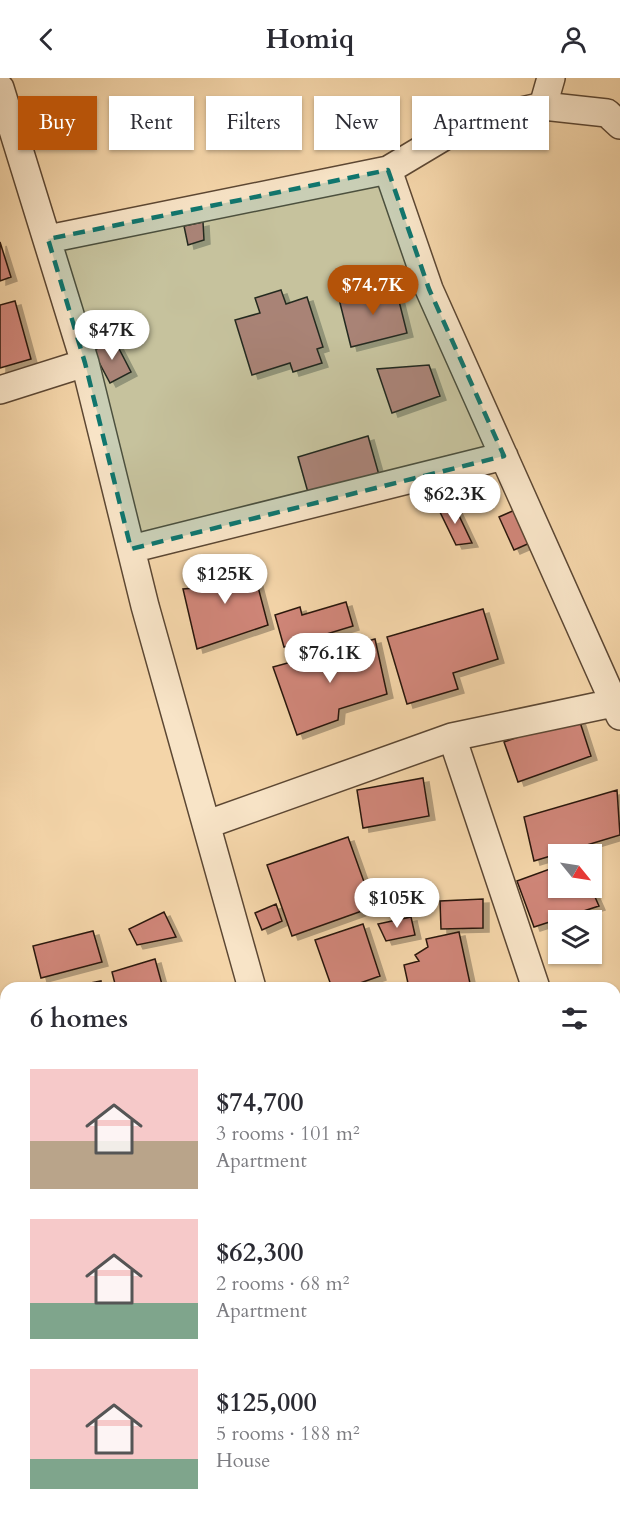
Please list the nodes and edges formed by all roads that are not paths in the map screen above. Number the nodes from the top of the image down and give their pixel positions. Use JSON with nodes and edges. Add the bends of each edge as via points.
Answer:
{"nodes":[{"id":1,"x":550,"y":78,"type":"edge"},
{"id":2,"x":0,"y":88,"type":"edge"},
{"id":3,"x":546,"y":96,"type":"edge"},
{"id":4,"x":549,"y":107,"type":"edge"},
{"id":5,"x":620,"y":125,"type":"edge"},
{"id":6,"x":421,"y":150,"type":"edge"},
{"id":7,"x":388,"y":170,"type":"junction"},
{"id":8,"x":48,"y":239,"type":"junction"},
{"id":9,"x":86,"y":363,"type":"junction"},
{"id":10,"x":0,"y":390,"type":"edge"},
{"id":11,"x":504,"y":456,"type":"junction"},
{"id":12,"x":131,"y":549,"type":"junction"},
{"id":13,"x":616,"y":710,"type":"edge"},
{"id":14,"x":452,"y":737,"type":"junction"},
{"id":15,"x":208,"y":824,"type":"junction"},
{"id":16,"x":250,"y":982,"type":"edge"},
{"id":17,"x":534,"y":982,"type":"edge"}],
"edges":[{"from":1,"to":3,"type":"street"},
{"from":2,"to":8,"type":"street"},
{"from":4,"to":5,"type":"street","via":[[608,113]]},
{"from":6,"to":7,"type":"street"},
{"from":7,"to":8,"type":"street"},
{"from":7,"to":11,"type":"street","via":[[429,289]]},
{"from":8,"to":9,"type":"street"},
{"from":9,"to":10,"type":"street"},
{"from":9,"to":12,"type":"street"},
{"from":11,"to":12,"type":"street"},
{"from":11,"to":13,"type":"street"},
{"from":12,"to":15,"type":"street"},
{"from":13,"to":14,"type":"street"},
{"from":14,"to":15,"type":"street"},
{"from":14,"to":17,"type":"street"},
{"from":15,"to":16,"type":"street"}]}
